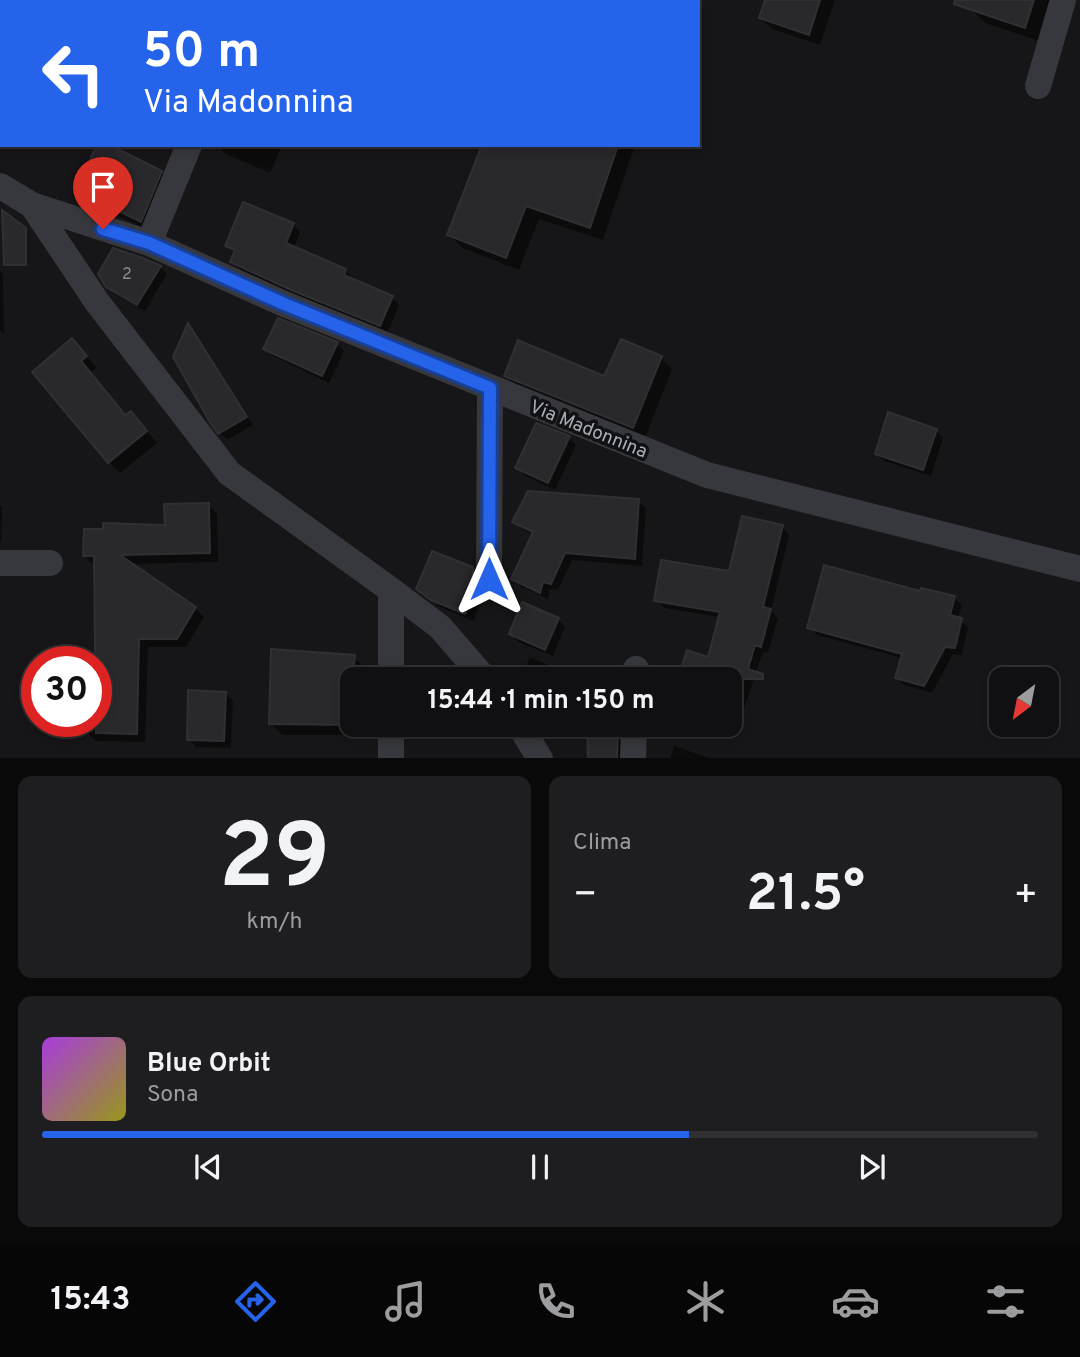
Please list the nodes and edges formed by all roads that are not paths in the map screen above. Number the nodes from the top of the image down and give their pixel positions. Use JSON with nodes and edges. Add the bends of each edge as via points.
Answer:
{"nodes":[{"id":1,"x":1063,"y":0,"type":"edge"},
{"id":2,"x":1038,"y":86,"type":"dead end"},
{"id":3,"x":189,"y":147,"type":"edge"},
{"id":4,"x":0,"y":186,"type":"edge"},
{"id":5,"x":32,"y":205,"type":"junction"},
{"id":6,"x":149,"y":243,"type":"junction"},
{"id":7,"x":490,"y":388,"type":"junction"},
{"id":8,"x":0,"y":563,"type":"edge"},
{"id":9,"x":50,"y":563,"type":"dead end"},
{"id":10,"x":1080,"y":569,"type":"edge"},
{"id":11,"x":489,"y":579,"type":"dead end"},
{"id":12,"x":391,"y":590,"type":"junction"},
{"id":13,"x":391,"y":667,"type":"edge"},
{"id":14,"x":475,"y":667,"type":"edge"},
{"id":15,"x":391,"y":737,"type":"edge"},
{"id":16,"x":527,"y":737,"type":"edge"},
{"id":17,"x":633,"y":737,"type":"edge"},
{"id":18,"x":391,"y":758,"type":"edge"},
{"id":19,"x":540,"y":758,"type":"edge"},
{"id":20,"x":632,"y":758,"type":"edge"}],
"edges":[{"from":1,"to":2,"type":"street"},
{"from":3,"to":6,"type":"street"},
{"from":4,"to":5,"type":"street","name":"Via Madonnina"},
{"from":5,"to":6,"type":"street","name":"Via Madonnina"},
{"from":5,"to":12,"type":"street","via":[[97,302],[229,473]]},
{"from":6,"to":7,"type":"street","name":"Via Madonnina"},
{"from":7,"to":10,"type":"street","name":"Via Madonnina","via":[[707,475]]},
{"from":7,"to":11,"type":"street"},
{"from":8,"to":9,"type":"street"},
{"from":12,"to":13,"type":"street"},
{"from":12,"to":14,"type":"street","via":[[440,626]]},
{"from":15,"to":18,"type":"street"},
{"from":16,"to":19,"type":"street"},
{"from":17,"to":20,"type":"street"}]}
